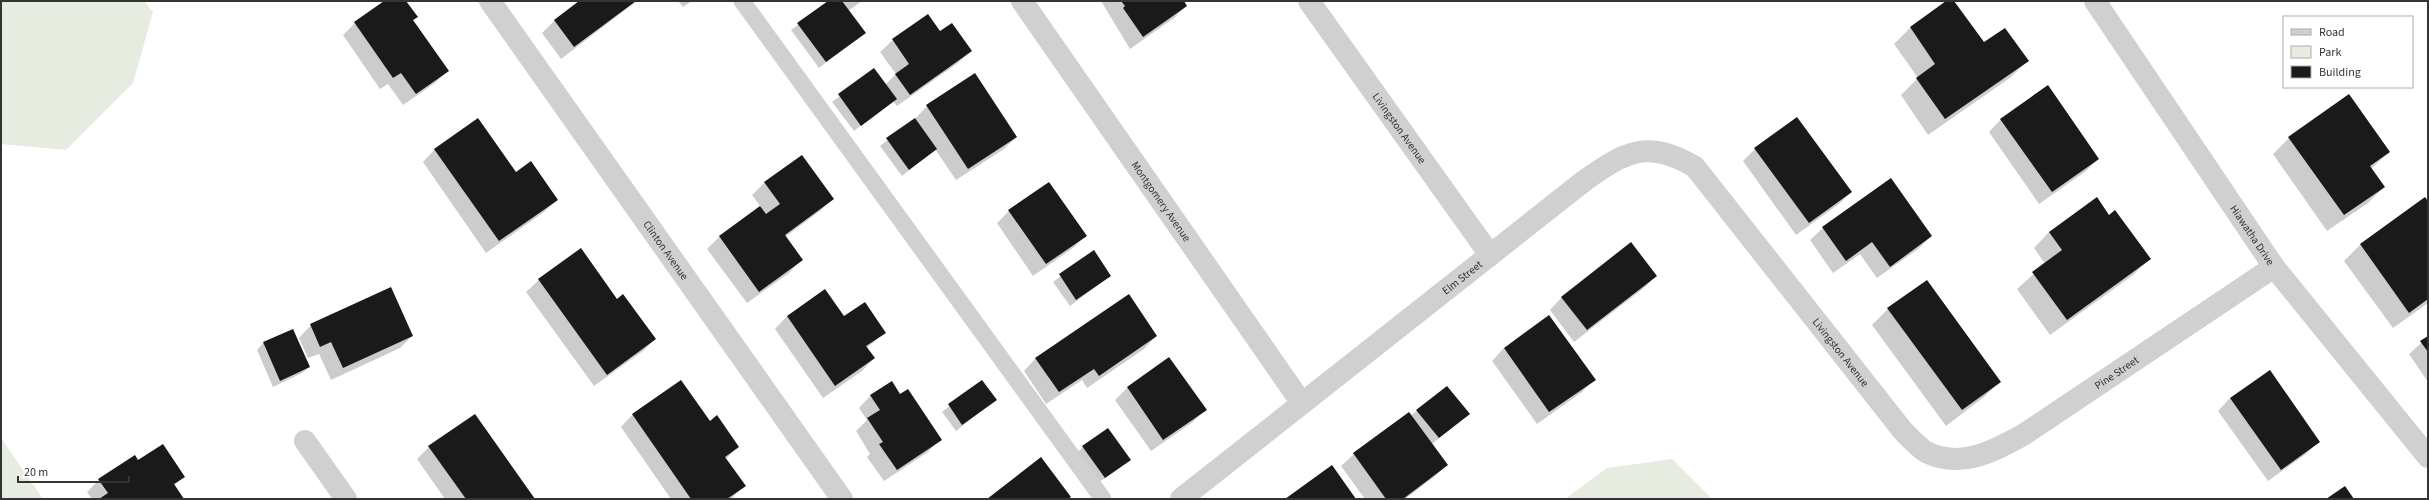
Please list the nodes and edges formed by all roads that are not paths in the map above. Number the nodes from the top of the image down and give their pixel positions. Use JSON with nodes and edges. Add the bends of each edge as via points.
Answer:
{"nodes":[{"id":1,"x":490,"y":1,"type":"edge"},
{"id":2,"x":742,"y":1,"type":"edge"},
{"id":3,"x":1022,"y":1,"type":"edge"},
{"id":4,"x":1309,"y":1,"type":"edge"},
{"id":5,"x":2095,"y":1,"type":"edge"},
{"id":6,"x":1744,"y":229,"type":"joint"},
{"id":7,"x":1490,"y":255,"type":"junction"},
{"id":8,"x":2274,"y":267,"type":"junction"},
{"id":9,"x":1301,"y":402,"type":"junction"},
{"id":10,"x":305,"y":441,"type":"dead end"},
{"id":11,"x":2428,"y":456,"type":"edge"},
{"id":12,"x":1950,"y":460,"type":"joint"},
{"id":13,"x":346,"y":499,"type":"edge"},
{"id":14,"x":842,"y":499,"type":"edge"},
{"id":15,"x":1103,"y":499,"type":"edge"},
{"id":16,"x":1181,"y":499,"type":"edge"}],
"edges":[{"from":1,"to":14,"type":"street","name":"Clinton Avenue"},
{"from":2,"to":15,"type":"lane"},
{"from":3,"to":9,"type":"street","name":"Montgomery Avenue"},
{"from":4,"to":7,"type":"street","name":"Livingston Avenue"},
{"from":5,"to":8,"type":"street","name":"Hiawatha Drive"},
{"from":6,"to":7,"type":"street","name":"Elm Street","via":[[1695,167],[1675,155],[1646,150],[1615,159]]},
{"from":6,"to":12,"type":"street","name":"Livingston Avenue","via":[[1903,431],[1925,451]]},
{"from":7,"to":9,"type":"street","name":"Elm Street"},
{"from":8,"to":11,"type":"street","name":"Hiawatha Drive"},
{"from":8,"to":12,"type":"street","name":"Pine Street","via":[[2023,435],[1988,454]]},
{"from":9,"to":16,"type":"street","name":"Elm Street"},
{"from":10,"to":13,"type":"street"}]}
